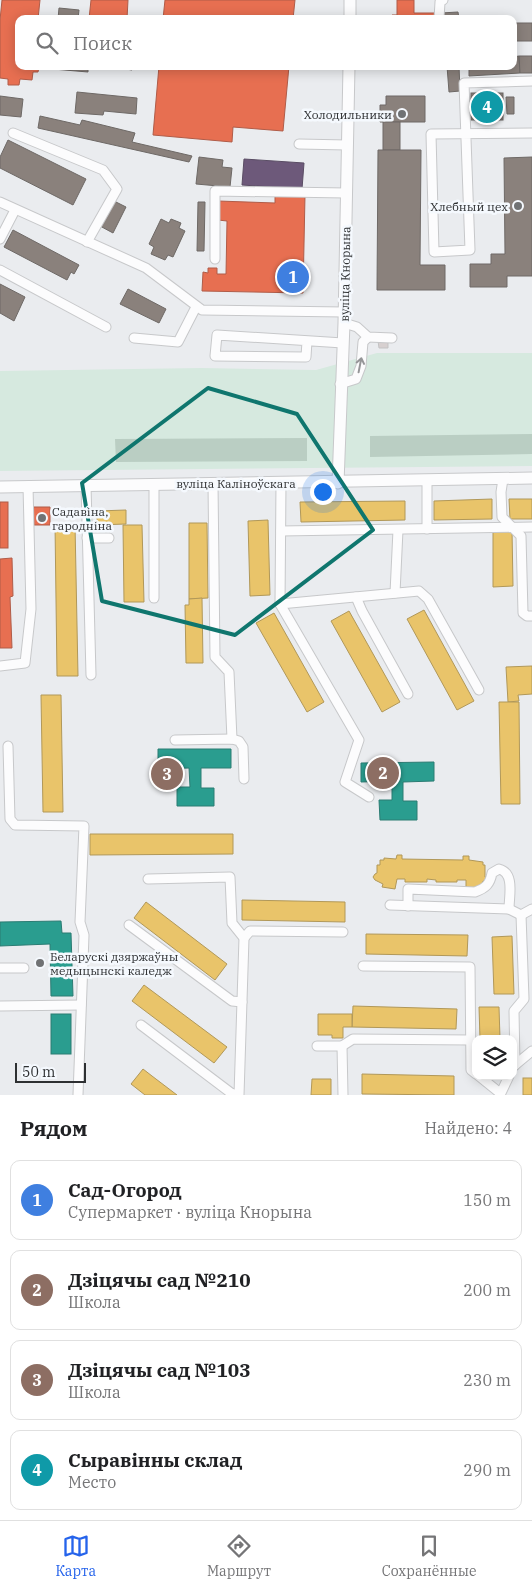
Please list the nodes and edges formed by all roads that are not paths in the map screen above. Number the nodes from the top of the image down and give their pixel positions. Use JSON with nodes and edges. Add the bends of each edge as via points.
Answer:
{"nodes":[{"id":1,"x":350,"y":0,"type":"edge"},
{"id":2,"x":442,"y":0,"type":"edge"},
{"id":3,"x":350,"y":15,"type":"edge"},
{"id":4,"x":439,"y":15,"type":"edge"},
{"id":5,"x":349,"y":70,"type":"edge"},
{"id":6,"x":532,"y":80,"type":"edge"},
{"id":7,"x":13,"y":133,"type":"dead end"},
{"id":8,"x":532,"y":133,"type":"edge"},
{"id":9,"x":467,"y":134,"type":"junction"},
{"id":10,"x":299,"y":144,"type":"dead end"},
{"id":11,"x":347,"y":145,"type":"junction"},
{"id":12,"x":346,"y":193,"type":"junction"},
{"id":13,"x":0,"y":202,"type":"edge"},
{"id":14,"x":15,"y":210,"type":"junction"},
{"id":15,"x":0,"y":239,"type":"edge"},
{"id":16,"x":87,"y":242,"type":"junction"},
{"id":17,"x":214,"y":259,"type":"dead end"},
{"id":18,"x":0,"y":270,"type":"edge"},
{"id":19,"x":196,"y":307,"type":"junction"},
{"id":20,"x":344,"y":317,"type":"junction"},
{"id":21,"x":106,"y":327,"type":"dead end"},
{"id":22,"x":368,"y":336,"type":"junction"},
{"id":23,"x":134,"y":338,"type":"dead end"},
{"id":24,"x":392,"y":338,"type":"dead end"},
{"id":25,"x":307,"y":341,"type":"junction"},
{"id":26,"x":343,"y":343,"type":"junction"},
{"id":27,"x":340,"y":384,"type":"junction"},
{"id":28,"x":532,"y":478,"type":"edge"},
{"id":29,"x":503,"y":479,"type":"junction"},
{"id":30,"x":427,"y":480,"type":"junction"},
{"id":31,"x":338,"y":482,"type":"junction"},
{"id":32,"x":213,"y":483,"type":"junction"},
{"id":33,"x":281,"y":483,"type":"junction"},
{"id":34,"x":154,"y":484,"type":"junction"},
{"id":35,"x":86,"y":485,"type":"junction"},
{"id":36,"x":28,"y":486,"type":"junction"},
{"id":37,"x":0,"y":487,"type":"edge"},
{"id":38,"x":512,"y":527,"type":"junction"},
{"id":39,"x":532,"y":527,"type":"edge"},
{"id":40,"x":427,"y":529,"type":"junction"},
{"id":41,"x":398,"y":530,"type":"junction"},
{"id":42,"x":281,"y":531,"type":"junction"},
{"id":43,"x":87,"y":538,"type":"junction"},
{"id":44,"x":109,"y":538,"type":"dead end"},
{"id":45,"x":395,"y":593,"type":"junction"},
{"id":46,"x":356,"y":597,"type":"junction"},
{"id":47,"x":154,"y":598,"type":"dead end"},
{"id":48,"x":280,"y":604,"type":"junction"},
{"id":49,"x":532,"y":616,"type":"edge"},
{"id":50,"x":0,"y":666,"type":"edge"},
{"id":51,"x":91,"y":675,"type":"dead end"},
{"id":52,"x":479,"y":690,"type":"dead end"},
{"id":53,"x":408,"y":694,"type":"dead end"},
{"id":54,"x":232,"y":739,"type":"junction"},
{"id":55,"x":175,"y":740,"type":"dead end"},
{"id":56,"x":8,"y":746,"type":"dead end"},
{"id":57,"x":244,"y":779,"type":"dead end"},
{"id":58,"x":369,"y":797,"type":"dead end"},
{"id":59,"x":148,"y":879,"type":"dead end"},
{"id":60,"x":390,"y":906,"type":"dead end"},
{"id":61,"x":408,"y":906,"type":"junction"},
{"id":62,"x":509,"y":909,"type":"junction"},
{"id":63,"x":532,"y":909,"type":"edge"},
{"id":64,"x":521,"y":915,"type":"junction"},
{"id":65,"x":129,"y":925,"type":"dead end"},
{"id":66,"x":343,"y":932,"type":"dead end"},
{"id":67,"x":244,"y":938,"type":"junction"},
{"id":68,"x":363,"y":966,"type":"dead end"},
{"id":69,"x":0,"y":968,"type":"edge"},
{"id":70,"x":24,"y":968,"type":"dead end"},
{"id":71,"x":532,"y":985,"type":"edge"},
{"id":72,"x":524,"y":999,"type":"junction"},
{"id":73,"x":242,"y":1002,"type":"junction"},
{"id":74,"x":81,"y":1005,"type":"junction"},
{"id":75,"x":0,"y":1006,"type":"edge"},
{"id":76,"x":141,"y":1024,"type":"dead end"},
{"id":77,"x":514,"y":1035,"type":"edge"},
{"id":78,"x":470,"y":1040,"type":"junction"},
{"id":79,"x":316,"y":1046,"type":"dead end"},
{"id":80,"x":342,"y":1046,"type":"junction"},
{"id":81,"x":532,"y":1051,"type":"edge"},
{"id":82,"x":517,"y":1064,"type":"edge"},
{"id":83,"x":472,"y":1071,"type":"edge"},
{"id":84,"x":484,"y":1080,"type":"edge"},
{"id":85,"x":507,"y":1080,"type":"edge"},
{"id":86,"x":500,"y":1094,"type":"edge"},
{"id":87,"x":78,"y":1095,"type":"edge"},
{"id":88,"x":238,"y":1095,"type":"edge"},
{"id":89,"x":343,"y":1095,"type":"edge"}],
"edges":[{"from":1,"to":3,"type":"main road"},
{"from":2,"to":4,"type":"lane"},
{"from":5,"to":11,"type":"main road","name":"вуліца Кнорына"},
{"from":6,"to":9,"type":"lane","via":[[464,83]]},
{"from":7,"to":16,"type":"lane","via":[[103,170],[117,189]]},
{"from":8,"to":9,"type":"lane"},
{"from":9,"to":9,"type":"lane","via":[[431,134],[434,252],[470,250]]},
{"from":10,"to":11,"type":"lane"},
{"from":11,"to":12,"type":"main road","name":"вуліца Кнорына"},
{"from":12,"to":17,"type":"lane","via":[[215,191]]},
{"from":12,"to":20,"type":"main road","name":"вуліца Кнорына"},
{"from":13,"to":14,"type":"lane"},
{"from":14,"to":15,"type":"lane"},
{"from":14,"to":16,"type":"lane"},
{"from":16,"to":19,"type":"lane","via":[[146,268]]},
{"from":18,"to":21,"type":"lane"},
{"from":19,"to":20,"type":"lane","via":[[202,310]]},
{"from":19,"to":23,"type":"lane","via":[[178,342]]},
{"from":20,"to":22,"type":"lane"},
{"from":20,"to":26,"type":"main road","name":"вуліца Кнорына"},
{"from":22,"to":24,"type":"lane"},
{"from":27,"to":22,"type":"lane","one_way":true,"via":[[356,379],[361,366],[362,342]]},
{"from":25,"to":25,"type":"lane","via":[[216,335],[215,356],[306,357]]},
{"from":25,"to":26,"type":"lane"},
{"from":26,"to":27,"type":"main road","name":"вуліца Кнорына"},
{"from":27,"to":31,"type":"main road","name":"вуліца Кнорына"},
{"from":28,"to":29,"type":"main road","name":"вуліца Каліноўскага"},
{"from":29,"to":30,"type":"main road","name":"вуліца Каліноўскага"},
{"from":29,"to":38,"type":"lane","via":[[502,517]]},
{"from":30,"to":31,"type":"main road","name":"вуліца Каліноўскага"},
{"from":30,"to":40,"type":"lane"},
{"from":31,"to":33,"type":"main road","name":"вуліца Каліноўскага"},
{"from":32,"to":33,"type":"main road","name":"вуліца Каліноўскага"},
{"from":32,"to":34,"type":"main road","name":"вуліца Каліноўскага"},
{"from":32,"to":54,"type":"lane","via":[[215,657],[229,672]]},
{"from":33,"to":42,"type":"lane"},
{"from":34,"to":35,"type":"main road","name":"вуліца Каліноўскага"},
{"from":34,"to":47,"type":"lane"},
{"from":35,"to":36,"type":"main road","name":"вуліца Каліноўскага"},
{"from":35,"to":43,"type":"lane"},
{"from":36,"to":37,"type":"main road","name":"вуліца Каліноўскага"},
{"from":36,"to":50,"type":"lane","via":[[31,609],[26,663]]},
{"from":38,"to":39,"type":"lane"},
{"from":38,"to":40,"type":"lane"},
{"from":38,"to":49,"type":"lane","via":[[521,536],[523,612]]},
{"from":40,"to":41,"type":"lane"},
{"from":41,"to":42,"type":"lane"},
{"from":41,"to":45,"type":"lane"},
{"from":42,"to":48,"type":"lane"},
{"from":43,"to":44,"type":"lane"},
{"from":43,"to":51,"type":"lane"},
{"from":45,"to":46,"type":"lane"},
{"from":45,"to":52,"type":"lane","via":[[419,591],[428,599]]},
{"from":46,"to":48,"type":"lane"},
{"from":46,"to":53,"type":"lane"},
{"from":48,"to":58,"type":"lane","via":[[359,740],[345,782]]},
{"from":54,"to":55,"type":"lane"},
{"from":54,"to":57,"type":"lane","via":[[239,741],[243,748]]},
{"from":56,"to":74,"type":"lane","via":[[10,819],[15,825],[84,826]]},
{"from":59,"to":67,"type":"lane","via":[[230,877],[232,923]]},
{"from":60,"to":61,"type":"lane"},
{"from":61,"to":62,"type":"lane"},
{"from":61,"to":62,"type":"lane","via":[[408,889],[475,892],[490,883],[492,873],[499,869],[509,876]]},
{"from":62,"to":64,"type":"lane"},
{"from":63,"to":64,"type":"lane"},
{"from":64,"to":72,"type":"lane"},
{"from":65,"to":73,"type":"lane","via":[[232,1001]]},
{"from":66,"to":67,"type":"lane","via":[[250,931]]},
{"from":67,"to":73,"type":"lane"},
{"from":68,"to":78,"type":"lane","via":[[470,967]]},
{"from":69,"to":70,"type":"lane"},
{"from":71,"to":72,"type":"lane"},
{"from":72,"to":77,"type":"lane","via":[[514,1011]]},
{"from":73,"to":88,"type":"lane"},
{"from":74,"to":75,"type":"lane"},
{"from":74,"to":87,"type":"lane"},
{"from":76,"to":88,"type":"lane","via":[[231,1093]]},
{"from":78,"to":80,"type":"lane","via":[[353,1038]]},
{"from":78,"to":83,"type":"lane"},
{"from":79,"to":80,"type":"lane"},
{"from":80,"to":89,"type":"lane"},
{"from":81,"to":82,"type":"lane"},
{"from":84,"to":86,"type":"lane"},
{"from":85,"to":86,"type":"lane"}]}
